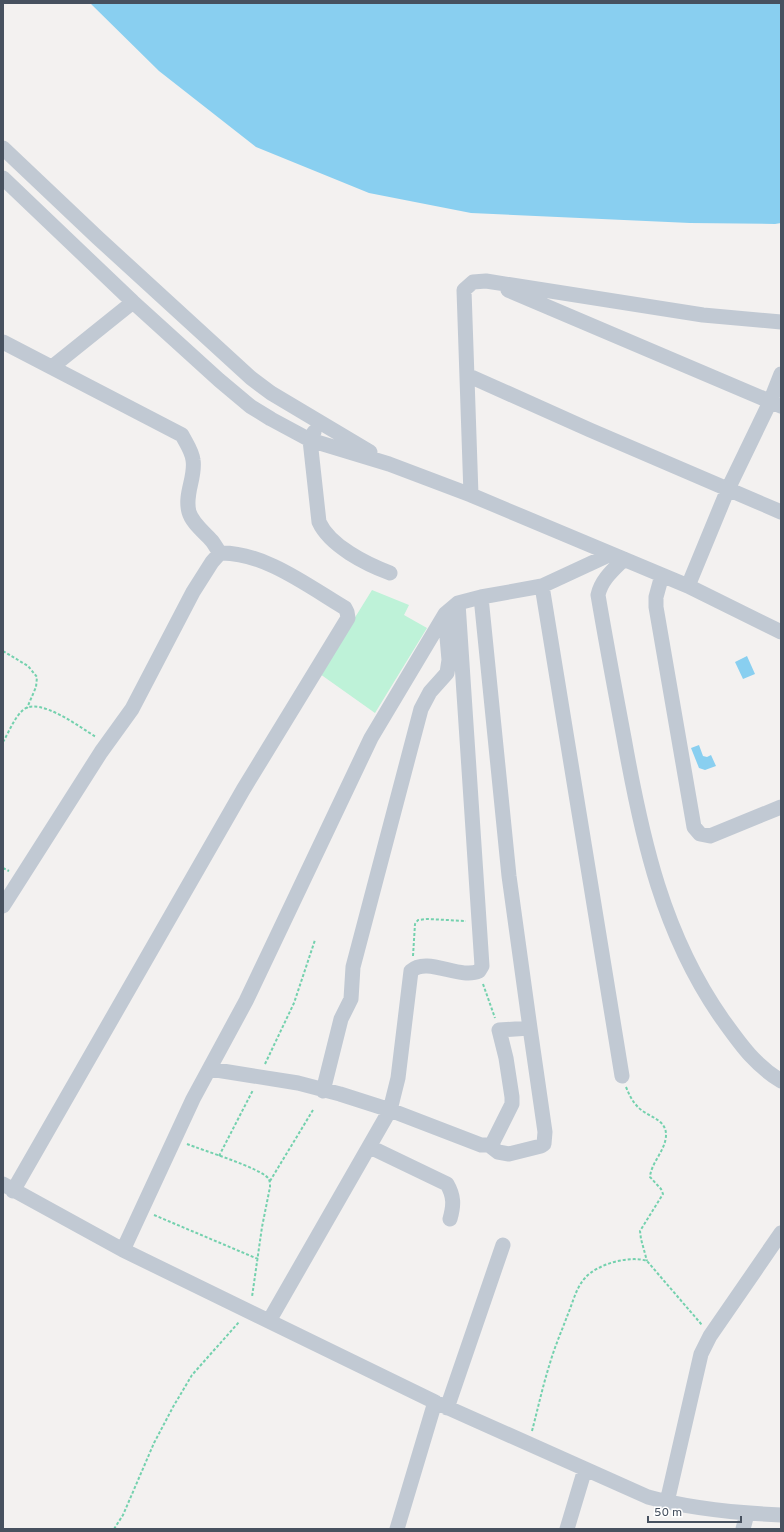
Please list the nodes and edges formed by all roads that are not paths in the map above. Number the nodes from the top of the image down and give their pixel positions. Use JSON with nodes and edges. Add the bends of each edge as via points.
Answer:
{"nodes":[{"id":1,"x":3,"y":148,"type":"edge"},
{"id":2,"x":3,"y":178,"type":"edge"},
{"id":3,"x":486,"y":281,"type":"junction"},
{"id":4,"x":133,"y":302,"type":"junction"},
{"id":5,"x":185,"y":316,"type":"junction"},
{"id":6,"x":781,"y":322,"type":"edge"},
{"id":7,"x":170,"y":335,"type":"junction"},
{"id":8,"x":3,"y":342,"type":"edge"},
{"id":9,"x":52,"y":367,"type":"junction"},
{"id":10,"x":781,"y":374,"type":"edge"},
{"id":11,"x":467,"y":375,"type":"junction"},
{"id":12,"x":775,"y":404,"type":"edge"},
{"id":13,"x":319,"y":422,"type":"junction"},
{"id":14,"x":310,"y":440,"type":"junction"},
{"id":15,"x":389,"y":464,"type":"junction"},
{"id":16,"x":728,"y":489,"type":"junction"},
{"id":17,"x":471,"y":495,"type":"junction"},
{"id":18,"x":781,"y":512,"type":"edge"},
{"id":19,"x":220,"y":553,"type":"junction"},
{"id":20,"x":618,"y":557,"type":"junction"},
{"id":21,"x":390,"y":573,"type":"dead end"},
{"id":22,"x":667,"y":577,"type":"junction"},
{"id":23,"x":542,"y":586,"type":"junction"},
{"id":24,"x":688,"y":586,"type":"junction"},
{"id":25,"x":481,"y":597,"type":"junction"},
{"id":26,"x":458,"y":603,"type":"junction"},
{"id":27,"x":445,"y":614,"type":"junction"},
{"id":28,"x":781,"y":632,"type":"edge"},
{"id":29,"x":672,"y":640,"type":"dead end"},
{"id":30,"x":690,"y":803,"type":"junction"},
{"id":31,"x":781,"y":807,"type":"edge"},
{"id":32,"x":709,"y":827,"type":"dead end"},
{"id":33,"x":3,"y":906,"type":"edge"},
{"id":34,"x":530,"y":1028,"type":"junction"},
{"id":35,"x":210,"y":1069,"type":"junction"},
{"id":36,"x":622,"y":1076,"type":"road end"},
{"id":37,"x":781,"y":1081,"type":"edge"},
{"id":38,"x":323,"y":1090,"type":"junction"},
{"id":39,"x":390,"y":1110,"type":"junction"},
{"id":40,"x":488,"y":1145,"type":"junction"},
{"id":41,"x":370,"y":1147,"type":"junction"},
{"id":42,"x":8,"y":1188,"type":"edge"},
{"id":43,"x":450,"y":1219,"type":"dead end"},
{"id":44,"x":781,"y":1233,"type":"edge"},
{"id":45,"x":503,"y":1245,"type":"dead end"},
{"id":46,"x":123,"y":1250,"type":"junction"},
{"id":47,"x":269,"y":1321,"type":"junction"},
{"id":48,"x":441,"y":1405,"type":"junction"},
{"id":49,"x":585,"y":1469,"type":"junction"},
{"id":50,"x":667,"y":1502,"type":"junction"},
{"id":51,"x":747,"y":1514,"type":"junction"},
{"id":52,"x":781,"y":1515,"type":"edge"},
{"id":53,"x":397,"y":1529,"type":"edge"},
{"id":54,"x":567,"y":1529,"type":"edge"},
{"id":55,"x":743,"y":1529,"type":"edge"}],
"edges":[{"from":1,"to":5,"type":"street"},
{"from":2,"to":4,"type":"street"},
{"from":3,"to":6,"type":"street","via":[[703,315]]},
{"from":3,"to":11,"type":"street","via":[[473,282],[464,290]]},
{"from":3,"to":12,"type":"street"},
{"from":4,"to":7,"type":"street"},
{"from":4,"to":9,"type":"street"},
{"from":5,"to":7,"type":"street"},
{"from":5,"to":13,"type":"street","via":[[251,378]]},
{"from":7,"to":14,"type":"street","via":[[250,406]]},
{"from":8,"to":9,"type":"street"},
{"from":9,"to":19,"type":"street","via":[[182,435],[191,450],[194,467],[188,499],[189,512]]},
{"from":10,"to":12,"type":"street"},
{"from":11,"to":16,"type":"street"},
{"from":11,"to":17,"type":"street"},
{"from":12,"to":16,"type":"street"},
{"from":13,"to":14,"type":"street"},
{"from":13,"to":15,"type":"street"},
{"from":14,"to":15,"type":"street"},
{"from":14,"to":21,"type":"street","via":[[319,522],[323,530],[343,549]]},
{"from":15,"to":17,"type":"street"},
{"from":16,"to":18,"type":"street"},
{"from":16,"to":24,"type":"street"},
{"from":17,"to":20,"type":"street"},
{"from":19,"to":33,"type":"street","via":[[193,592],[132,709],[107,743]]},
{"from":19,"to":42,"type":"street","via":[[243,555],[276,567],[345,608],[348,618],[242,790]]},
{"from":20,"to":22,"type":"street"},
{"from":20,"to":23,"type":"street"},
{"from":20,"to":37,"type":"street","via":[[599,588],[598,595],[634,797],[650,864],[675,935],[707,997],[750,1057]]},
{"from":22,"to":24,"type":"street"},
{"from":22,"to":29,"type":"street","via":[[665,600]]},
{"from":22,"to":30,"type":"street","via":[[656,597],[656,607]]},
{"from":23,"to":25,"type":"street"},
{"from":23,"to":36,"type":"street"},
{"from":24,"to":28,"type":"street"},
{"from":25,"to":26,"type":"street"},
{"from":25,"to":34,"type":"street","via":[[509,876]]},
{"from":26,"to":27,"type":"street"},
{"from":26,"to":39,"type":"street","via":[[482,966],[479,971],[466,973],[424,967],[416,967],[411,971],[398,1078]]},
{"from":27,"to":35,"type":"street","via":[[371,738],[246,1001]]},
{"from":27,"to":38,"type":"street","via":[[449,660],[447,673],[424,701],[353,967],[351,999],[341,1019]]},
{"from":30,"to":31,"type":"street","via":[[697,831],[710,836]]},
{"from":30,"to":32,"type":"street","via":[[697,804],[703,825]]},
{"from":34,"to":40,"type":"street","via":[[499,1030],[506,1058],[512,1104],[493,1142]]},
{"from":34,"to":40,"type":"street","via":[[545,1132],[544,1144],[509,1154],[498,1152]]},
{"from":35,"to":38,"type":"street","via":[[298,1083]]},
{"from":35,"to":46,"type":"street","via":[[193,1099]]},
{"from":38,"to":39,"type":"street"},
{"from":39,"to":40,"type":"street","via":[[480,1145]]},
{"from":39,"to":41,"type":"street"},
{"from":41,"to":43,"type":"street","via":[[447,1184],[452,1193],[453,1209]]},
{"from":41,"to":47,"type":"street"},
{"from":42,"to":46,"type":"street"},
{"from":44,"to":50,"type":"street","via":[[710,1336],[702,1354]]},
{"from":45,"to":48,"type":"street"},
{"from":46,"to":47,"type":"street"},
{"from":47,"to":48,"type":"street"},
{"from":48,"to":49,"type":"street"},
{"from":48,"to":53,"type":"street"},
{"from":49,"to":50,"type":"street","via":[[648,1497]]},
{"from":49,"to":54,"type":"street"},
{"from":50,"to":51,"type":"street"},
{"from":51,"to":52,"type":"street"},
{"from":51,"to":55,"type":"street"}]}
